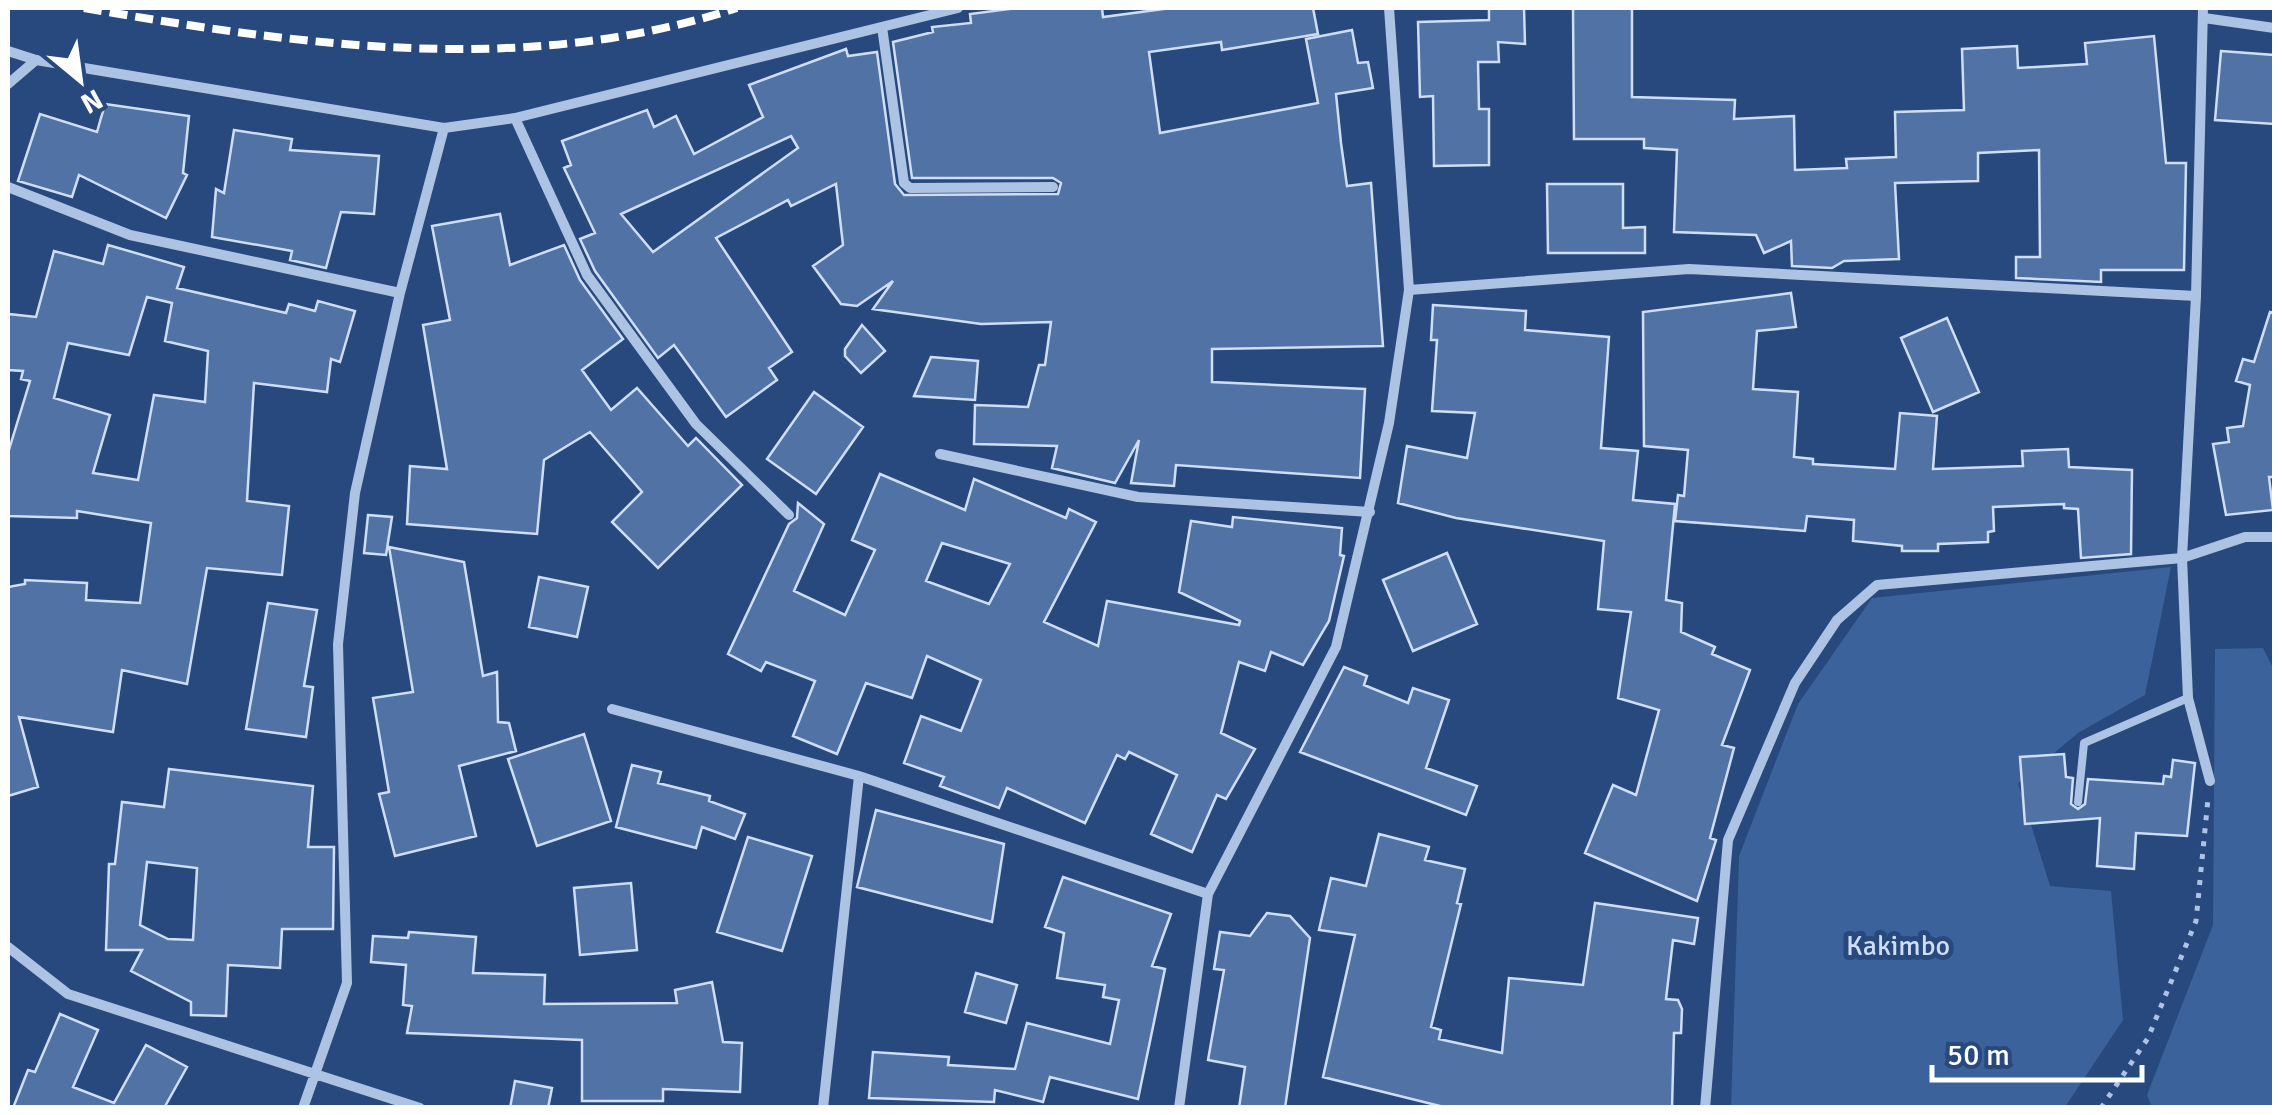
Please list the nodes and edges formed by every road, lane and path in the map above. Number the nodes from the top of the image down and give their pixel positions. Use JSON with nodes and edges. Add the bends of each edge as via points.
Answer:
{"nodes":[{"id":1,"x":958,"y":8,"type":"edge"},
{"id":2,"x":1389,"y":8,"type":"edge"},
{"id":3,"x":2203,"y":13,"type":"edge"},
{"id":4,"x":882,"y":26,"type":"junction"},
{"id":5,"x":2274,"y":28,"type":"edge"},
{"id":6,"x":8,"y":51,"type":"edge"},
{"id":7,"x":36,"y":60,"type":"junction"},
{"id":8,"x":8,"y":84,"type":"edge"},
{"id":9,"x":515,"y":118,"type":"junction"},
{"id":10,"x":444,"y":128,"type":"junction"},
{"id":11,"x":8,"y":187,"type":"edge"},
{"id":12,"x":1052,"y":188,"type":"dead end"},
{"id":13,"x":1409,"y":290,"type":"junction"},
{"id":14,"x":400,"y":294,"type":"junction"},
{"id":15,"x":2196,"y":296,"type":"junction"},
{"id":16,"x":940,"y":454,"type":"dead end"},
{"id":17,"x":1370,"y":512,"type":"junction"},
{"id":18,"x":789,"y":515,"type":"dead end"},
{"id":19,"x":2274,"y":537,"type":"edge"},
{"id":20,"x":2182,"y":558,"type":"junction"},
{"id":21,"x":2188,"y":698,"type":"junction"},
{"id":22,"x":612,"y":709,"type":"dead end"},
{"id":23,"x":859,"y":776,"type":"junction"},
{"id":24,"x":2210,"y":781,"type":"joint"},
{"id":25,"x":2078,"y":802,"type":"dead end"},
{"id":26,"x":1208,"y":894,"type":"junction"},
{"id":27,"x":8,"y":947,"type":"edge"},
{"id":28,"x":318,"y":1072,"type":"junction"},
{"id":29,"x":303,"y":1108,"type":"edge"},
{"id":30,"x":420,"y":1108,"type":"edge"},
{"id":31,"x":823,"y":1108,"type":"edge"},
{"id":32,"x":1179,"y":1108,"type":"edge"},
{"id":33,"x":1705,"y":1108,"type":"edge"},
{"id":34,"x":2101,"y":1108,"type":"edge"}],
"edges":[{"from":1,"to":4,"type":"street"},
{"from":2,"to":13,"type":"street"},
{"from":3,"to":5,"type":"street"},
{"from":3,"to":15,"type":"street"},
{"from":4,"to":9,"type":"street"},
{"from":4,"to":12,"type":"street","via":[[904,183]]},
{"from":6,"to":7,"type":"street"},
{"from":7,"to":8,"type":"street"},
{"from":7,"to":10,"type":"street"},
{"from":9,"to":10,"type":"street"},
{"from":9,"to":18,"type":"street","via":[[587,275],[696,424]]},
{"from":10,"to":14,"type":"street"},
{"from":11,"to":14,"type":"street","via":[[130,235]]},
{"from":13,"to":15,"type":"street","via":[[1690,269]]},
{"from":13,"to":17,"type":"street"},
{"from":14,"to":28,"type":"street","via":[[355,493],[338,644],[347,983]]},
{"from":15,"to":20,"type":"street"},
{"from":16,"to":17,"type":"street","via":[[1138,496]]},
{"from":17,"to":26,"type":"street","via":[[1336,648]]},
{"from":19,"to":20,"type":"street","via":[[2245,537]]},
{"from":20,"to":21,"type":"street"},
{"from":20,"to":33,"type":"street","via":[[1877,585],[1837,620],[1795,682],[1728,840]]},
{"from":21,"to":24,"type":"street"},
{"from":21,"to":25,"type":"lane","via":[[2084,744]]},
{"from":22,"to":23,"type":"street"},
{"from":23,"to":26,"type":"street"},
{"from":23,"to":31,"type":"street"},
{"from":24,"to":34,"type":"path","via":[[2196,921],[2148,1038]]},
{"from":26,"to":32,"type":"street"},
{"from":27,"to":28,"type":"street","via":[[68,994]]},
{"from":28,"to":29,"type":"street"},
{"from":28,"to":30,"type":"street"}]}
